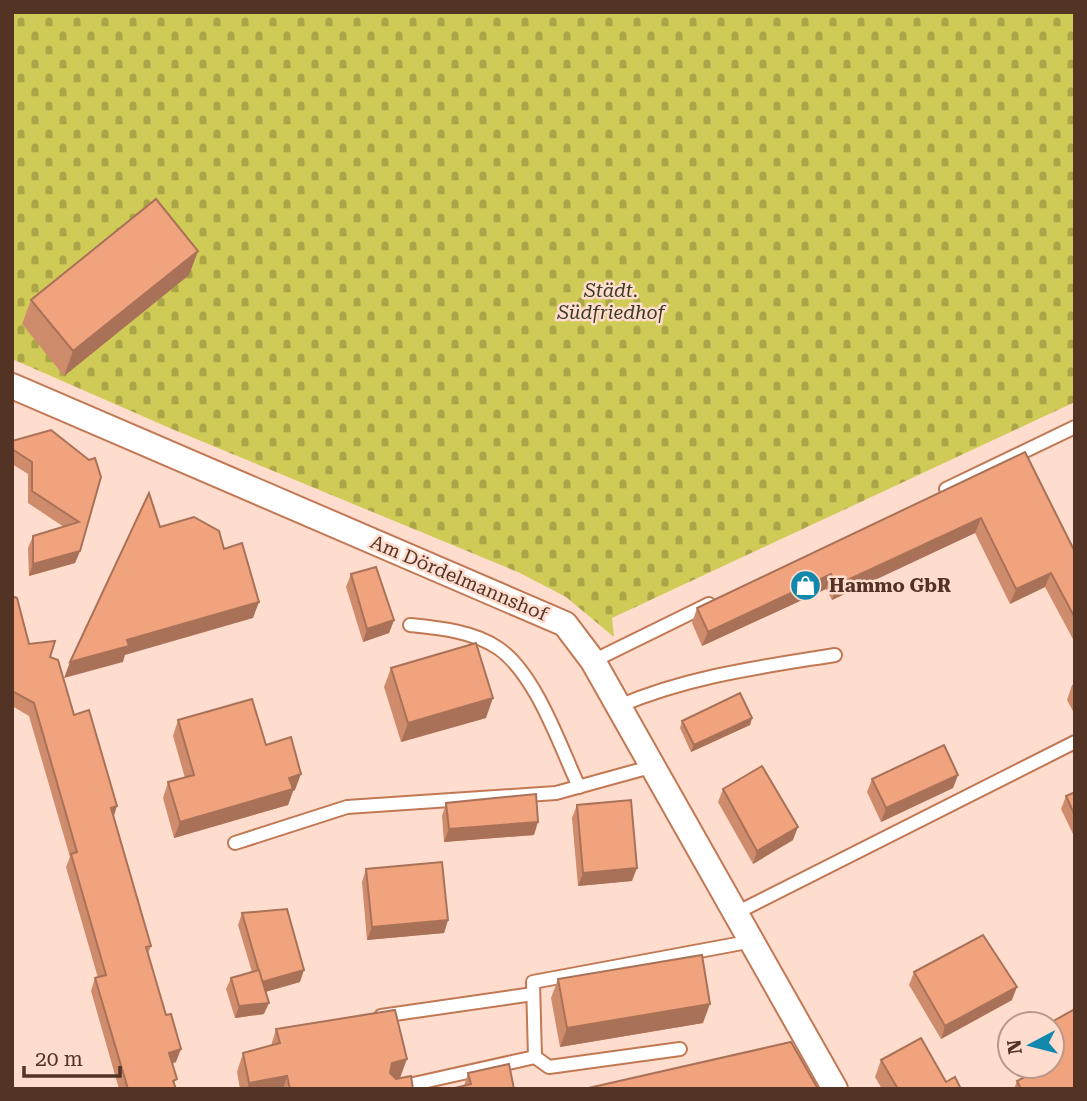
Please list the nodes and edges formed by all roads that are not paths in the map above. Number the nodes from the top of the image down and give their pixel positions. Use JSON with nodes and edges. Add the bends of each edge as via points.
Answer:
{"nodes":[{"id":1,"x":12,"y":386,"type":"edge"},
{"id":2,"x":1075,"y":427,"type":"edge"},
{"id":3,"x":939,"y":493,"type":"edge"},
{"id":4,"x":716,"y":601,"type":"edge"},
{"id":5,"x":410,"y":625,"type":"dead end"},
{"id":6,"x":835,"y":654,"type":"dead end"},
{"id":7,"x":593,"y":661,"type":"junction"},
{"id":8,"x":619,"y":706,"type":"junction"},
{"id":9,"x":1075,"y":742,"type":"edge"},
{"id":10,"x":654,"y":766,"type":"junction"},
{"id":11,"x":579,"y":787,"type":"junction"},
{"id":12,"x":235,"y":843,"type":"dead end"},
{"id":13,"x":738,"y":912,"type":"junction"},
{"id":14,"x":753,"y":941,"type":"junction"},
{"id":15,"x":533,"y":993,"type":"junction"},
{"id":16,"x":368,"y":1018,"type":"edge"},
{"id":17,"x":680,"y":1049,"type":"dead end"},
{"id":18,"x":534,"y":1057,"type":"junction"},
{"id":19,"x":391,"y":1089,"type":"edge"},
{"id":20,"x":835,"y":1089,"type":"edge"}],
"edges":[{"from":1,"to":7,"type":"street","name":"Am Dördelmannshof","via":[[546,615],[565,624]]},
{"from":2,"to":3,"type":"lane"},
{"from":4,"to":7,"type":"lane"},
{"from":5,"to":11,"type":"lane","via":[[457,631],[498,648],[520,670],[544,710]]},
{"from":6,"to":8,"type":"lane","via":[[717,673]]},
{"from":7,"to":8,"type":"street","name":"Am Dördelmannshof"},
{"from":8,"to":10,"type":"street","name":"Am Dördelmannshof"},
{"from":9,"to":13,"type":"lane"},
{"from":10,"to":11,"type":"lane"},
{"from":10,"to":13,"type":"street","name":"Am Dördelmannshof"},
{"from":11,"to":12,"type":"lane","via":[[556,793],[347,807]]},
{"from":13,"to":14,"type":"street","name":"Am Dördelmannshof"},
{"from":14,"to":15,"type":"lane","via":[[533,982]]},
{"from":14,"to":20,"type":"street","name":"Am Dördelmannshof"},
{"from":15,"to":16,"type":"lane"},
{"from":15,"to":18,"type":"lane"},
{"from":17,"to":18,"type":"lane","via":[[549,1067]]},
{"from":18,"to":19,"type":"lane"}]}
